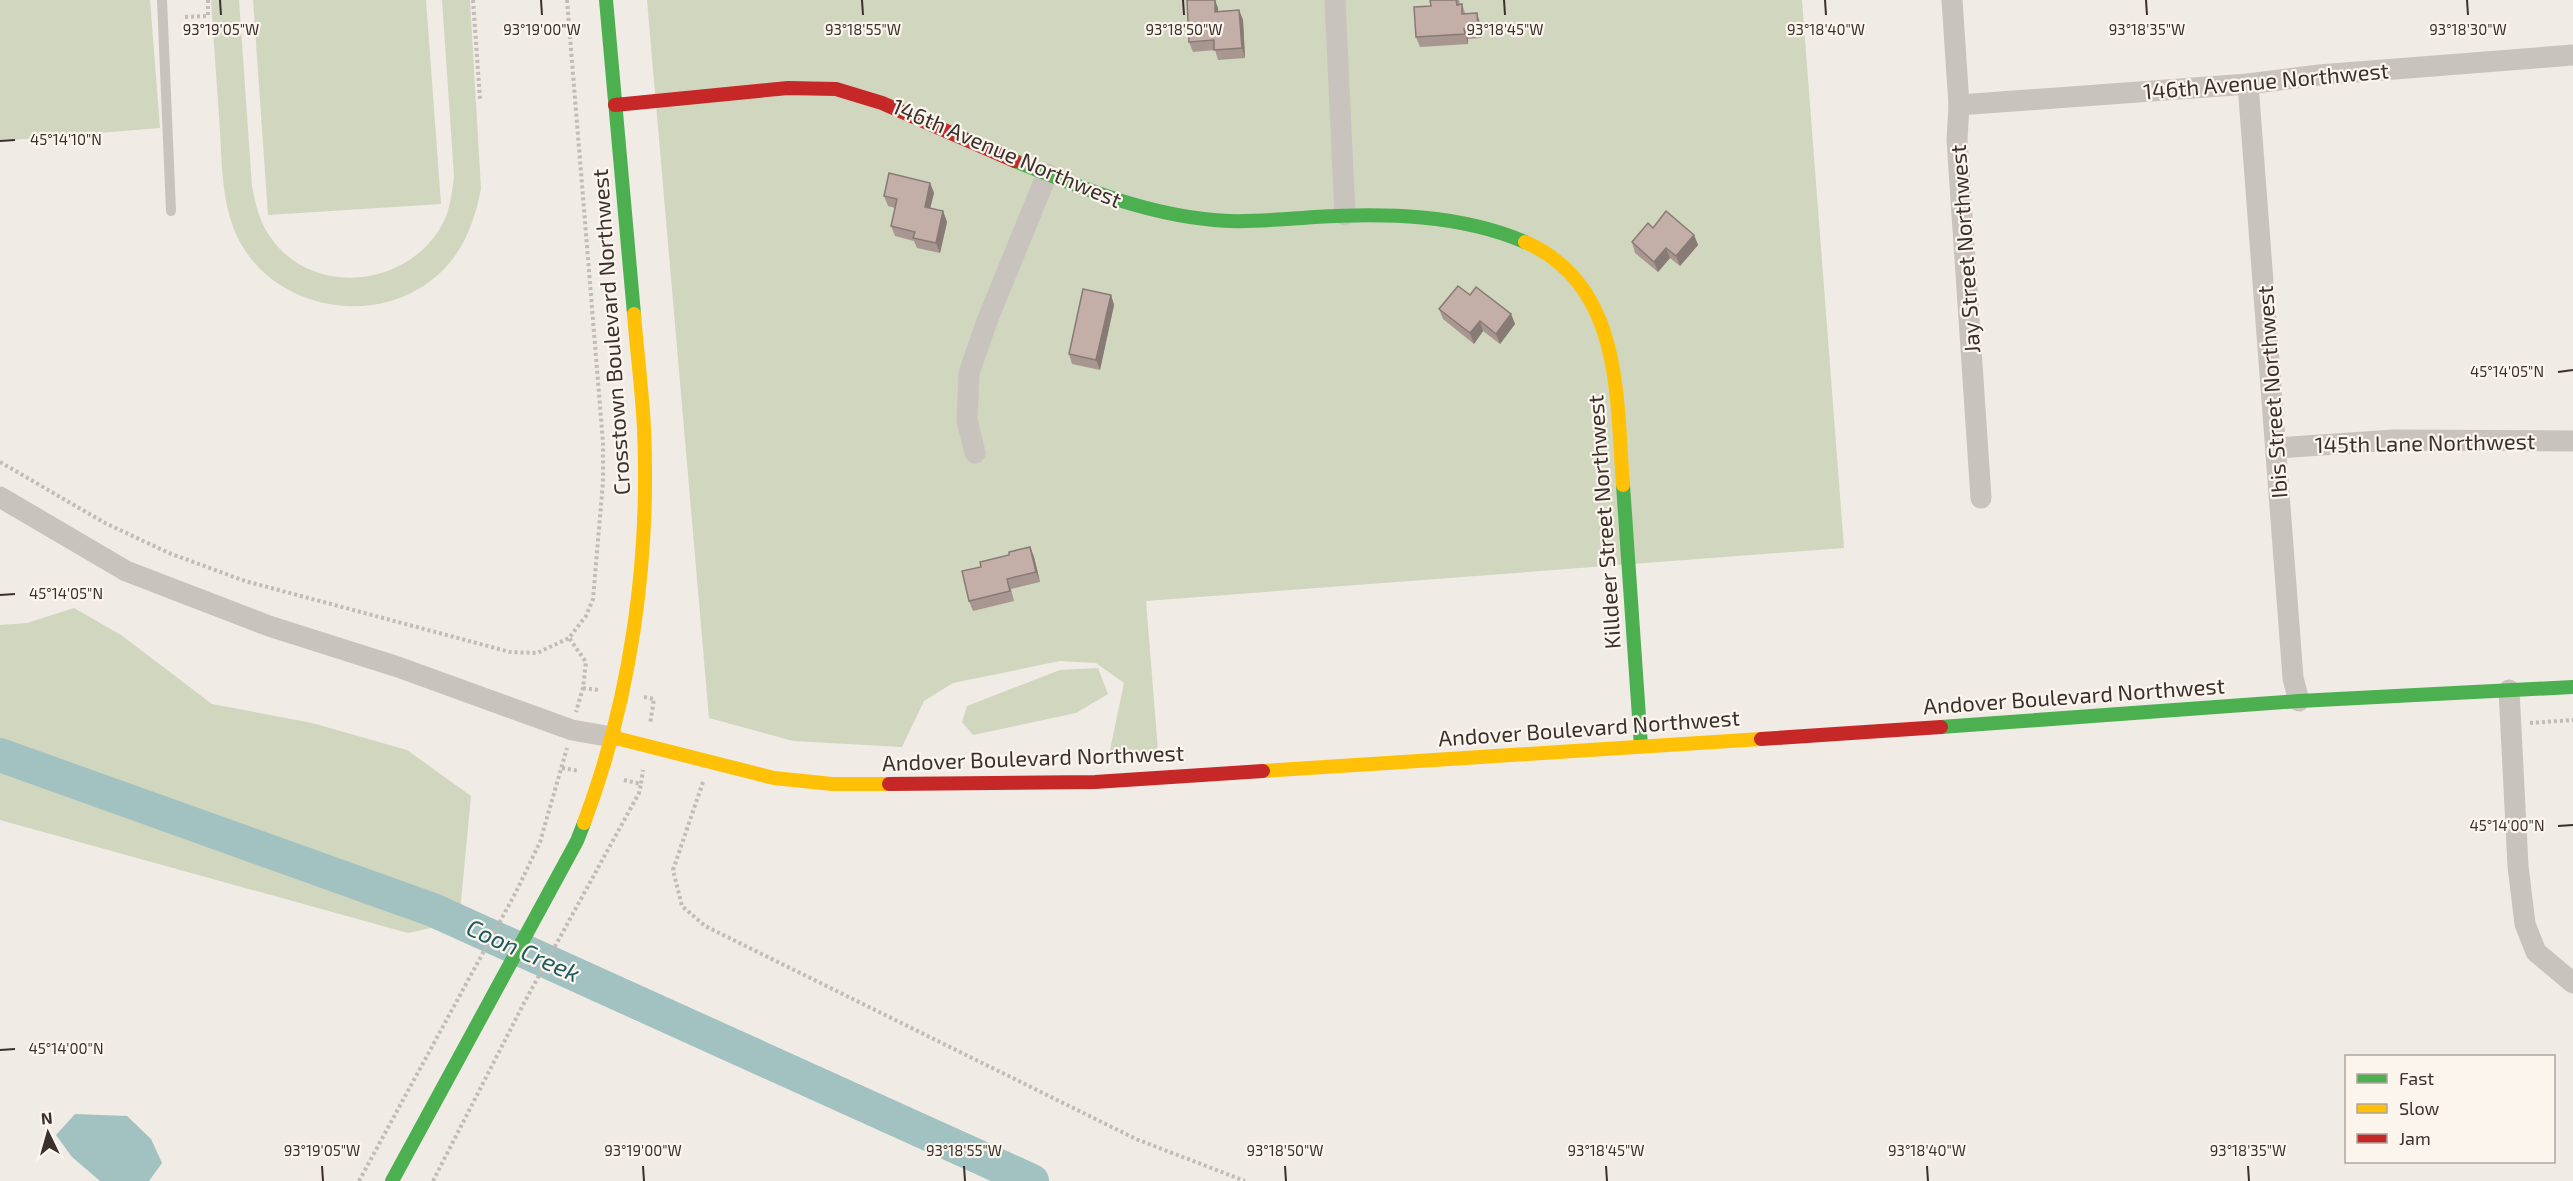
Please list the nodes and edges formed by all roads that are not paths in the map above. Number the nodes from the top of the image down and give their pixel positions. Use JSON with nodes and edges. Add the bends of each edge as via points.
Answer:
{"nodes":[{"id":1,"x":162,"y":0,"type":"edge"},
{"id":2,"x":606,"y":0,"type":"edge"},
{"id":3,"x":1335,"y":0,"type":"edge"},
{"id":4,"x":1952,"y":0,"type":"edge"},
{"id":5,"x":2573,"y":55,"type":"edge"},
{"id":6,"x":2248,"y":84,"type":"junction"},
{"id":7,"x":615,"y":105,"type":"junction"},
{"id":8,"x":1959,"y":105,"type":"junction"},
{"id":9,"x":1047,"y":174,"type":"junction"},
{"id":10,"x":171,"y":211,"type":"dead end"},
{"id":11,"x":1345,"y":216,"type":"junction"},
{"id":12,"x":1590,"y":299,"type":"joint"},
{"id":13,"x":2573,"y":441,"type":"edge"},
{"id":14,"x":2277,"y":448,"type":"junction"},
{"id":15,"x":975,"y":453,"type":"dead end"},
{"id":16,"x":0,"y":497,"type":"edge"},
{"id":17,"x":1981,"y":498,"type":"dead end"},
{"id":18,"x":2573,"y":687,"type":"edge"},
{"id":19,"x":2509,"y":690,"type":"junction"},
{"id":20,"x":2299,"y":701,"type":"junction"},
{"id":21,"x":612,"y":737,"type":"junction"},
{"id":22,"x":1641,"y":746,"type":"junction"},
{"id":23,"x":2573,"y":983,"type":"edge"},
{"id":24,"x":392,"y":1181,"type":"edge"}],
"edges":[{"from":1,"to":10,"type":"lane"},
{"from":2,"to":7,"type":"street","name":"Crosstown Boulevard Northwest"},
{"from":3,"to":11,"type":"street"},
{"from":4,"to":8,"type":"street","name":"Jay Street Northwest"},
{"from":5,"to":6,"type":"street","name":"146th Avenue Northwest"},
{"from":6,"to":8,"type":"street","name":"146th Avenue Northwest"},
{"from":6,"to":14,"type":"street","name":"Ibis Street Northwest"},
{"from":7,"to":9,"type":"street","name":"146th Avenue Northwest","via":[[801,86],[838,89],[889,104]]},
{"from":7,"to":21,"type":"street","name":"Crosstown Boulevard Northwest","via":[[644,428],[645,499],[633,641]]},
{"from":8,"to":17,"type":"street","name":"Jay Street Northwest","via":[[1957,140]]},
{"from":9,"to":11,"type":"street","name":"146th Avenue Northwest","via":[[1170,214],[1218,220]]},
{"from":9,"to":15,"type":"street","via":[[969,373],[967,420]]},
{"from":11,"to":12,"type":"street","name":"146th Avenue Northwest","via":[[1457,222],[1494,229],[1554,261],[1579,283]]},
{"from":12,"to":22,"type":"street","name":"Killdeer Street Northwest","via":[[1604,328],[1615,379]]},
{"from":13,"to":14,"type":"street","name":"145th Lane Northwest","via":[[2394,440]]},
{"from":14,"to":20,"type":"street","name":"Ibis Street Northwest","via":[[2293,678]]},
{"from":16,"to":21,"type":"street","via":[[126,571],[269,626],[573,730]]},
{"from":18,"to":19,"type":"street","name":"Andover Boulevard Northwest"},
{"from":19,"to":20,"type":"street","name":"Andover Boulevard Northwest"},
{"from":19,"to":23,"type":"street","via":[[2518,866],[2525,924],[2536,952]]},
{"from":20,"to":22,"type":"street","name":"Andover Boulevard Northwest"},
{"from":21,"to":22,"type":"street","name":"Andover Boulevard Northwest","via":[[774,778],[832,784],[1095,782]]},
{"from":21,"to":24,"type":"street","name":"Crosstown Boulevard Northwest","via":[[593,802],[544,904]]}]}
